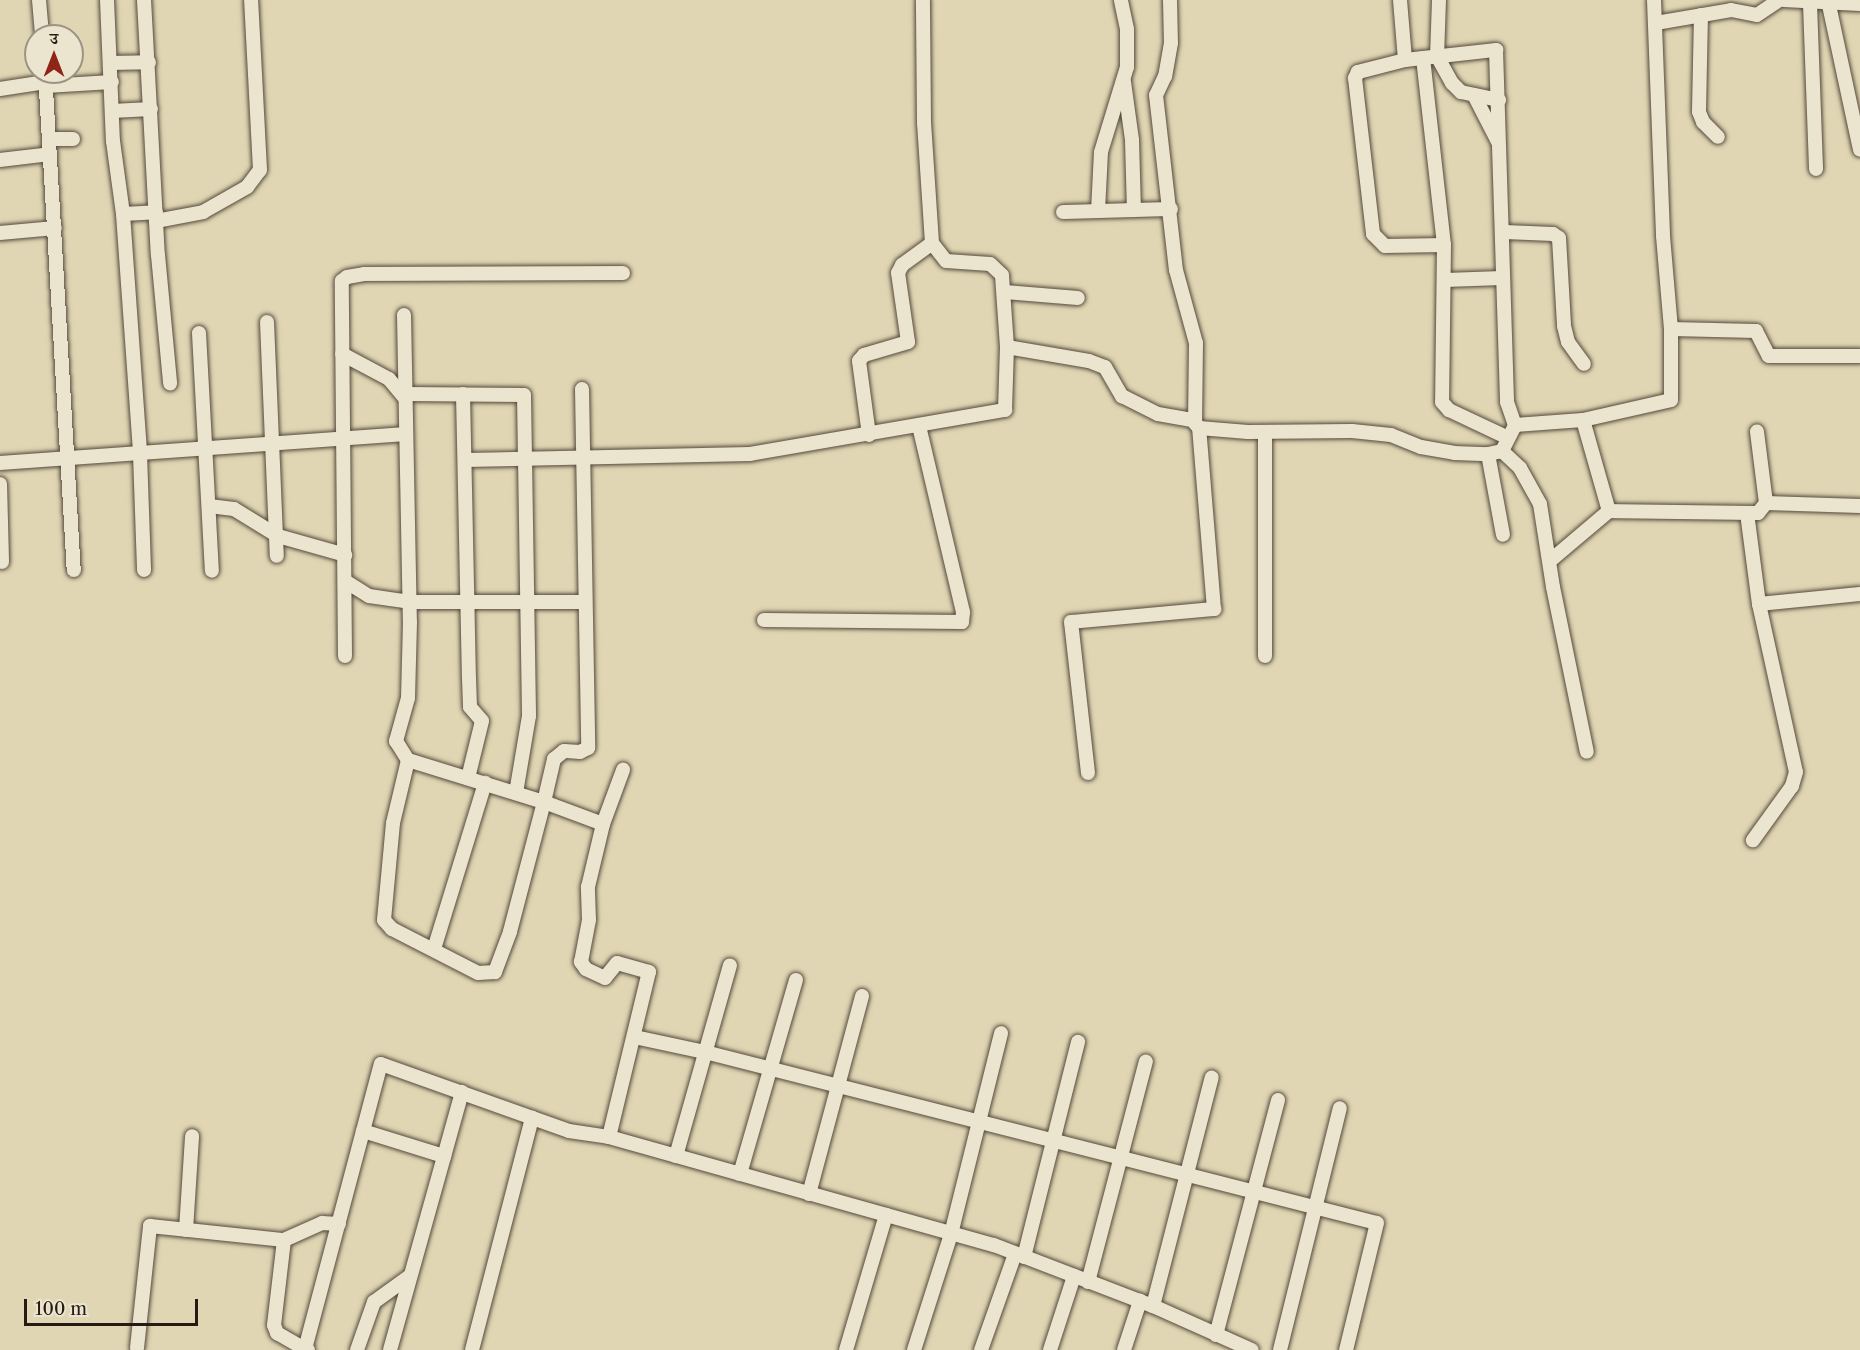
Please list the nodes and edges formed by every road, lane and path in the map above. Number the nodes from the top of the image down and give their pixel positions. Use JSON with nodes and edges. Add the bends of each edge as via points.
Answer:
{"nodes":[{"id":1,"x":39,"y":0,"type":"edge"},
{"id":2,"x":107,"y":0,"type":"edge"},
{"id":3,"x":144,"y":0,"type":"edge"},
{"id":4,"x":251,"y":0,"type":"edge"},
{"id":5,"x":923,"y":0,"type":"edge"},
{"id":6,"x":1121,"y":0,"type":"edge"},
{"id":7,"x":1170,"y":0,"type":"edge"},
{"id":8,"x":1400,"y":0,"type":"edge"},
{"id":9,"x":1439,"y":0,"type":"edge"},
{"id":10,"x":1654,"y":0,"type":"edge"},
{"id":11,"x":1779,"y":0,"type":"edge"},
{"id":12,"x":1784,"y":0,"type":"edge"},
{"id":13,"x":1810,"y":4,"type":"junction"},
{"id":14,"x":1860,"y":4,"type":"edge"},
{"id":15,"x":1829,"y":5,"type":"junction"},
{"id":16,"x":1701,"y":15,"type":"junction"},
{"id":17,"x":1656,"y":23,"type":"junction"},
{"id":18,"x":41,"y":24,"type":"edge"},
{"id":19,"x":1430,"y":57,"type":"junction"},
{"id":20,"x":1405,"y":60,"type":"junction"},
{"id":21,"x":149,"y":62,"type":"junction"},
{"id":22,"x":110,"y":63,"type":"junction"},
{"id":23,"x":1124,"y":80,"type":"junction"},
{"id":24,"x":84,"y":81,"type":"edge"},
{"id":25,"x":112,"y":82,"type":"junction"},
{"id":26,"x":25,"y":84,"type":"edge"},
{"id":27,"x":45,"y":84,"type":"edge"},
{"id":28,"x":0,"y":89,"type":"edge"},
{"id":29,"x":1474,"y":95,"type":"junction"},
{"id":30,"x":1499,"y":100,"type":"junction"},
{"id":31,"x":151,"y":109,"type":"junction"},
{"id":32,"x":112,"y":111,"type":"junction"},
{"id":33,"x":1718,"y":136,"type":"dead end"},
{"id":34,"x":73,"y":139,"type":"dead end"},
{"id":35,"x":1500,"y":146,"type":"junction"},
{"id":36,"x":50,"y":147,"type":"junction"},
{"id":37,"x":1860,"y":150,"type":"edge"},
{"id":38,"x":0,"y":160,"type":"edge"},
{"id":39,"x":1816,"y":170,"type":"dead end"},
{"id":40,"x":1171,"y":208,"type":"junction"},
{"id":41,"x":1134,"y":210,"type":"junction"},
{"id":42,"x":1098,"y":211,"type":"junction"},
{"id":43,"x":1063,"y":212,"type":"dead end"},
{"id":44,"x":123,"y":214,"type":"junction"},
{"id":45,"x":156,"y":217,"type":"junction"},
{"id":46,"x":56,"y":228,"type":"junction"},
{"id":47,"x":0,"y":232,"type":"edge"},
{"id":48,"x":1505,"y":232,"type":"junction"},
{"id":49,"x":932,"y":243,"type":"junction"},
{"id":50,"x":1444,"y":244,"type":"junction"},
{"id":51,"x":623,"y":273,"type":"dead end"},
{"id":52,"x":1502,"y":278,"type":"junction"},
{"id":53,"x":1445,"y":280,"type":"junction"},
{"id":54,"x":1005,"y":292,"type":"junction"},
{"id":55,"x":1078,"y":298,"type":"dead end"},
{"id":56,"x":404,"y":315,"type":"dead end"},
{"id":57,"x":267,"y":322,"type":"dead end"},
{"id":58,"x":1671,"y":329,"type":"junction"},
{"id":59,"x":199,"y":333,"type":"dead end"},
{"id":60,"x":1007,"y":347,"type":"junction"},
{"id":61,"x":342,"y":354,"type":"junction"},
{"id":62,"x":1860,"y":356,"type":"edge"},
{"id":63,"x":1584,"y":364,"type":"dead end"},
{"id":64,"x":170,"y":383,"type":"dead end"},
{"id":65,"x":582,"y":389,"type":"dead end"},
{"id":66,"x":463,"y":394,"type":"junction"},
{"id":67,"x":406,"y":396,"type":"junction"},
{"id":68,"x":1583,"y":420,"type":"junction"},
{"id":69,"x":1196,"y":424,"type":"junction"},
{"id":70,"x":1515,"y":425,"type":"junction"},
{"id":71,"x":919,"y":426,"type":"junction"},
{"id":72,"x":1265,"y":432,"type":"junction"},
{"id":73,"x":1756,"y":432,"type":"dead end"},
{"id":74,"x":406,"y":434,"type":"junction"},
{"id":75,"x":869,"y":435,"type":"junction"},
{"id":76,"x":345,"y":439,"type":"junction"},
{"id":77,"x":1504,"y":444,"type":"junction"},
{"id":78,"x":274,"y":445,"type":"junction"},
{"id":79,"x":207,"y":450,"type":"junction"},
{"id":80,"x":140,"y":454,"type":"junction"},
{"id":81,"x":1488,"y":454,"type":"junction"},
{"id":82,"x":69,"y":459,"type":"junction"},
{"id":83,"x":465,"y":460,"type":"junction"},
{"id":84,"x":525,"y":461,"type":"junction"},
{"id":85,"x":583,"y":461,"type":"junction"},
{"id":86,"x":0,"y":463,"type":"edge"},
{"id":87,"x":0,"y":484,"type":"edge"},
{"id":88,"x":1766,"y":503,"type":"junction"},
{"id":89,"x":209,"y":506,"type":"junction"},
{"id":90,"x":1860,"y":506,"type":"edge"},
{"id":91,"x":1609,"y":511,"type":"junction"},
{"id":92,"x":1747,"y":513,"type":"junction"},
{"id":93,"x":1503,"y":535,"type":"dead end"},
{"id":94,"x":278,"y":536,"type":"junction"},
{"id":95,"x":345,"y":555,"type":"junction"},
{"id":96,"x":277,"y":556,"type":"dead end"},
{"id":97,"x":1551,"y":560,"type":"junction"},
{"id":98,"x":2,"y":562,"type":"dead end"},
{"id":99,"x":74,"y":570,"type":"dead end"},
{"id":100,"x":144,"y":570,"type":"dead end"},
{"id":101,"x":212,"y":571,"type":"dead end"},
{"id":102,"x":345,"y":580,"type":"junction"},
{"id":103,"x":1860,"y":594,"type":"edge"},
{"id":104,"x":410,"y":602,"type":"junction"},
{"id":105,"x":468,"y":602,"type":"junction"},
{"id":106,"x":527,"y":602,"type":"junction"},
{"id":107,"x":584,"y":602,"type":"junction"},
{"id":108,"x":1759,"y":604,"type":"junction"},
{"id":109,"x":764,"y":620,"type":"dead end"},
{"id":110,"x":345,"y":656,"type":"dead end"},
{"id":111,"x":1265,"y":656,"type":"dead end"},
{"id":112,"x":1587,"y":752,"type":"dead end"},
{"id":113,"x":408,"y":760,"type":"junction"},
{"id":114,"x":623,"y":770,"type":"dead end"},
{"id":115,"x":1088,"y":773,"type":"dead end"},
{"id":116,"x":468,"y":778,"type":"junction"},
{"id":117,"x":485,"y":783,"type":"junction"},
{"id":118,"x":516,"y":793,"type":"junction"},
{"id":119,"x":544,"y":801,"type":"junction"},
{"id":120,"x":603,"y":824,"type":"junction"},
{"id":121,"x":1753,"y":840,"type":"dead end"},
{"id":122,"x":434,"y":949,"type":"junction"},
{"id":123,"x":730,"y":965,"type":"dead end"},
{"id":124,"x":796,"y":980,"type":"dead end"},
{"id":125,"x":862,"y":996,"type":"dead end"},
{"id":126,"x":1001,"y":1033,"type":"dead end"},
{"id":127,"x":635,"y":1037,"type":"junction"},
{"id":128,"x":1078,"y":1042,"type":"dead end"},
{"id":129,"x":705,"y":1052,"type":"junction"},
{"id":130,"x":1146,"y":1061,"type":"dead end"},
{"id":131,"x":771,"y":1068,"type":"junction"},
{"id":132,"x":1212,"y":1077,"type":"dead end"},
{"id":133,"x":838,"y":1086,"type":"junction"},
{"id":134,"x":462,"y":1092,"type":"junction"},
{"id":135,"x":1278,"y":1100,"type":"dead end"},
{"id":136,"x":1340,"y":1108,"type":"dead end"},
{"id":137,"x":532,"y":1118,"type":"junction"},
{"id":138,"x":978,"y":1122,"type":"junction"},
{"id":139,"x":363,"y":1131,"type":"junction"},
{"id":140,"x":192,"y":1136,"type":"dead end"},
{"id":141,"x":609,"y":1137,"type":"junction"},
{"id":142,"x":1054,"y":1140,"type":"junction"},
{"id":143,"x":444,"y":1156,"type":"junction"},
{"id":144,"x":676,"y":1156,"type":"junction"},
{"id":145,"x":1121,"y":1157,"type":"junction"},
{"id":146,"x":1187,"y":1173,"type":"junction"},
{"id":147,"x":740,"y":1174,"type":"junction"},
{"id":148,"x":1254,"y":1191,"type":"junction"},
{"id":149,"x":809,"y":1194,"type":"junction"},
{"id":150,"x":1316,"y":1208,"type":"junction"},
{"id":151,"x":886,"y":1215,"type":"junction"},
{"id":152,"x":339,"y":1224,"type":"junction"},
{"id":153,"x":186,"y":1230,"type":"junction"},
{"id":154,"x":951,"y":1234,"type":"junction"},
{"id":155,"x":284,"y":1240,"type":"junction"},
{"id":156,"x":1019,"y":1256,"type":"junction"},
{"id":157,"x":410,"y":1276,"type":"junction"},
{"id":158,"x":1074,"y":1276,"type":"junction"},
{"id":159,"x":1088,"y":1282,"type":"junction"},
{"id":160,"x":1146,"y":1304,"type":"junction"},
{"id":161,"x":1216,"y":1335,"type":"junction"},
{"id":162,"x":137,"y":1348,"type":"dead end"},
{"id":163,"x":307,"y":1349,"type":"edge"},
{"id":164,"x":357,"y":1350,"type":"edge"},
{"id":165,"x":390,"y":1350,"type":"edge"},
{"id":166,"x":472,"y":1350,"type":"edge"},
{"id":167,"x":846,"y":1350,"type":"edge"},
{"id":168,"x":914,"y":1350,"type":"edge"},
{"id":169,"x":981,"y":1350,"type":"edge"},
{"id":170,"x":1050,"y":1350,"type":"edge"},
{"id":171,"x":1124,"y":1350,"type":"edge"},
{"id":172,"x":1251,"y":1350,"type":"edge"},
{"id":173,"x":1280,"y":1350,"type":"edge"},
{"id":174,"x":1346,"y":1350,"type":"edge"}],
"edges":[{"from":1,"to":18,"type":"street"},
{"from":2,"to":22,"type":"street"},
{"from":3,"to":21,"type":"street"},
{"from":4,"to":45,"type":"street","via":[[260,170],[247,187],[203,212]]},
{"from":5,"to":49,"type":"street","via":[[924,123]]},
{"from":6,"to":23,"type":"street","via":[[1127,28]]},
{"from":7,"to":40,"type":"street","via":[[1171,43],[1165,75],[1156,95]]},
{"from":8,"to":20,"type":"street"},
{"from":9,"to":19,"type":"street"},
{"from":10,"to":17,"type":"street"},
{"from":11,"to":16,"type":"street","via":[[1757,15],[1731,10]]},
{"from":12,"to":13,"type":"street"},
{"from":13,"to":15,"type":"street"},
{"from":13,"to":39,"type":"street"},
{"from":14,"to":15,"type":"street"},
{"from":15,"to":37,"type":"street"},
{"from":16,"to":17,"type":"street"},
{"from":16,"to":33,"type":"street","via":[[1699,111],[1702,122]]},
{"from":17,"to":58,"type":"street","via":[[1663,236]]},
{"from":19,"to":20,"type":"street"},
{"from":19,"to":29,"type":"street","via":[[1457,89]]},
{"from":19,"to":30,"type":"street","via":[[1496,50]]},
{"from":19,"to":50,"type":"street"},
{"from":20,"to":50,"type":"street","via":[[1358,72],[1355,78],[1373,234],[1385,246]]},
{"from":21,"to":22,"type":"street"},
{"from":21,"to":31,"type":"street"},
{"from":22,"to":25,"type":"street"},
{"from":23,"to":41,"type":"street","via":[[1132,140]]},
{"from":23,"to":42,"type":"street","via":[[1101,152]]},
{"from":24,"to":25,"type":"street"},
{"from":25,"to":32,"type":"street"},
{"from":26,"to":28,"type":"street"},
{"from":27,"to":36,"type":"street"},
{"from":29,"to":30,"type":"street"},
{"from":29,"to":35,"type":"street"},
{"from":30,"to":35,"type":"street"},
{"from":31,"to":32,"type":"street"},
{"from":31,"to":45,"type":"street"},
{"from":32,"to":44,"type":"street"},
{"from":34,"to":36,"type":"street"},
{"from":35,"to":48,"type":"street"},
{"from":36,"to":38,"type":"street"},
{"from":36,"to":46,"type":"street"},
{"from":40,"to":41,"type":"street"},
{"from":40,"to":69,"type":"street","via":[[1176,270],[1196,343]]},
{"from":41,"to":42,"type":"street"},
{"from":42,"to":43,"type":"street"},
{"from":44,"to":45,"type":"street"},
{"from":44,"to":80,"type":"street"},
{"from":45,"to":64,"type":"street"},
{"from":46,"to":47,"type":"street"},
{"from":46,"to":82,"type":"street"},
{"from":48,"to":52,"type":"street"},
{"from":48,"to":63,"type":"street","via":[[1554,234],[1559,238],[1564,326],[1568,342]]},
{"from":49,"to":54,"type":"street","via":[[946,261],[998,268]]},
{"from":49,"to":75,"type":"street","via":[[902,265],[898,273],[908,342],[859,361]]},
{"from":50,"to":53,"type":"street"},
{"from":51,"to":61,"type":"street","via":[[346,276],[340,292]]},
{"from":52,"to":53,"type":"street"},
{"from":52,"to":70,"type":"street","via":[[1507,313],[1508,402]]},
{"from":53,"to":77,"type":"street","via":[[1442,404]]},
{"from":54,"to":55,"type":"street"},
{"from":54,"to":60,"type":"street"},
{"from":56,"to":67,"type":"street"},
{"from":57,"to":78,"type":"street"},
{"from":58,"to":62,"type":"street","via":[[1756,331],[1769,356]]},
{"from":58,"to":68,"type":"street","via":[[1671,400]]},
{"from":59,"to":79,"type":"street"},
{"from":60,"to":69,"type":"street","via":[[1046,351],[1105,367],[1122,396],[1158,414]]},
{"from":60,"to":71,"type":"street","via":[[1005,410]]},
{"from":61,"to":67,"type":"street","via":[[388,379]]},
{"from":61,"to":76,"type":"street"},
{"from":65,"to":85,"type":"street"},
{"from":66,"to":67,"type":"street"},
{"from":66,"to":83,"type":"street"},
{"from":66,"to":84,"type":"street","via":[[524,396]]},
{"from":67,"to":74,"type":"street"},
{"from":68,"to":70,"type":"street"},
{"from":68,"to":91,"type":"street"},
{"from":69,"to":72,"type":"street"},
{"from":69,"to":115,"type":"street","via":[[1214,609],[1071,622]]},
{"from":70,"to":77,"type":"street"},
{"from":71,"to":75,"type":"street"},
{"from":71,"to":109,"type":"street","via":[[962,621]]},
{"from":72,"to":81,"type":"street","via":[[1352,431],[1391,435],[1421,447],[1454,453]]},
{"from":72,"to":111,"type":"street"},
{"from":73,"to":88,"type":"street"},
{"from":74,"to":76,"type":"street"},
{"from":74,"to":104,"type":"street"},
{"from":75,"to":85,"type":"street","via":[[750,454]]},
{"from":76,"to":78,"type":"street"},
{"from":76,"to":95,"type":"street"},
{"from":77,"to":81,"type":"street"},
{"from":77,"to":97,"type":"street","via":[[1540,504]]},
{"from":78,"to":79,"type":"street"},
{"from":78,"to":94,"type":"street"},
{"from":79,"to":80,"type":"street"},
{"from":79,"to":89,"type":"street"},
{"from":80,"to":82,"type":"street"},
{"from":80,"to":100,"type":"street"},
{"from":81,"to":93,"type":"street"},
{"from":82,"to":86,"type":"street"},
{"from":82,"to":99,"type":"street"},
{"from":83,"to":84,"type":"street"},
{"from":83,"to":105,"type":"street"},
{"from":84,"to":85,"type":"street"},
{"from":84,"to":106,"type":"street"},
{"from":85,"to":107,"type":"street"},
{"from":87,"to":98,"type":"street"},
{"from":88,"to":90,"type":"street"},
{"from":88,"to":92,"type":"street","via":[[1758,513]]},
{"from":89,"to":94,"type":"street","via":[[242,512]]},
{"from":89,"to":101,"type":"street"},
{"from":91,"to":92,"type":"street"},
{"from":91,"to":97,"type":"street"},
{"from":92,"to":108,"type":"street"},
{"from":94,"to":95,"type":"street"},
{"from":94,"to":96,"type":"street"},
{"from":95,"to":102,"type":"street"},
{"from":97,"to":112,"type":"street","via":[[1553,587]]},
{"from":102,"to":104,"type":"street","via":[[369,597]]},
{"from":102,"to":110,"type":"street"},
{"from":103,"to":108,"type":"street"},
{"from":104,"to":105,"type":"street"},
{"from":104,"to":113,"type":"street","via":[[408,698],[396,741]]},
{"from":105,"to":106,"type":"street"},
{"from":105,"to":116,"type":"street","via":[[470,707],[482,721]]},
{"from":106,"to":107,"type":"street"},
{"from":106,"to":118,"type":"street","via":[[529,716]]},
{"from":107,"to":119,"type":"street","via":[[588,748],[558,754]]},
{"from":108,"to":121,"type":"street","via":[[1796,772],[1792,786]]},
{"from":113,"to":116,"type":"street"},
{"from":113,"to":122,"type":"street","via":[[393,823],[384,920],[392,929]]},
{"from":114,"to":120,"type":"street"},
{"from":116,"to":117,"type":"street"},
{"from":117,"to":118,"type":"street"},
{"from":117,"to":122,"type":"street"},
{"from":118,"to":119,"type":"street"},
{"from":119,"to":120,"type":"street"},
{"from":119,"to":122,"type":"street","via":[[510,932],[495,972],[478,973]]},
{"from":120,"to":127,"type":"street","via":[[588,887],[589,920],[581,965],[605,978],[617,963],[648,971]]},
{"from":123,"to":129,"type":"street"},
{"from":124,"to":131,"type":"street"},
{"from":125,"to":133,"type":"street"},
{"from":126,"to":138,"type":"street"},
{"from":127,"to":129,"type":"street"},
{"from":127,"to":141,"type":"street"},
{"from":128,"to":142,"type":"street"},
{"from":129,"to":131,"type":"street"},
{"from":129,"to":144,"type":"street"},
{"from":130,"to":145,"type":"street"},
{"from":131,"to":133,"type":"street"},
{"from":131,"to":147,"type":"street"},
{"from":132,"to":146,"type":"street"},
{"from":133,"to":138,"type":"street"},
{"from":133,"to":149,"type":"street"},
{"from":134,"to":137,"type":"street"},
{"from":134,"to":139,"type":"street","via":[[381,1064]]},
{"from":134,"to":143,"type":"street"},
{"from":135,"to":148,"type":"street"},
{"from":136,"to":150,"type":"street"},
{"from":137,"to":141,"type":"street","via":[[569,1131]]},
{"from":137,"to":166,"type":"street"},
{"from":138,"to":142,"type":"street"},
{"from":138,"to":154,"type":"street"},
{"from":139,"to":143,"type":"street"},
{"from":139,"to":152,"type":"street"},
{"from":140,"to":153,"type":"street"},
{"from":141,"to":144,"type":"street"},
{"from":142,"to":145,"type":"street"},
{"from":142,"to":156,"type":"street"},
{"from":143,"to":157,"type":"street"},
{"from":144,"to":147,"type":"street"},
{"from":145,"to":146,"type":"street"},
{"from":145,"to":159,"type":"street"},
{"from":146,"to":148,"type":"street"},
{"from":146,"to":160,"type":"street"},
{"from":147,"to":149,"type":"street"},
{"from":148,"to":150,"type":"street"},
{"from":148,"to":161,"type":"street"},
{"from":149,"to":151,"type":"street"},
{"from":150,"to":173,"type":"street"},
{"from":150,"to":174,"type":"street","via":[[1377,1223]]},
{"from":151,"to":154,"type":"street"},
{"from":151,"to":167,"type":"street"},
{"from":152,"to":155,"type":"street","via":[[322,1223]]},
{"from":152,"to":163,"type":"street"},
{"from":153,"to":155,"type":"street"},
{"from":153,"to":162,"type":"street","via":[[150,1226]]},
{"from":154,"to":156,"type":"street"},
{"from":154,"to":168,"type":"street"},
{"from":155,"to":163,"type":"street","via":[[275,1330]]},
{"from":156,"to":158,"type":"street"},
{"from":156,"to":169,"type":"street"},
{"from":157,"to":164,"type":"street","via":[[374,1302]]},
{"from":157,"to":165,"type":"street"},
{"from":158,"to":159,"type":"street"},
{"from":158,"to":170,"type":"street"},
{"from":159,"to":160,"type":"street"},
{"from":160,"to":161,"type":"street"},
{"from":160,"to":171,"type":"street"},
{"from":161,"to":172,"type":"street"}]}
